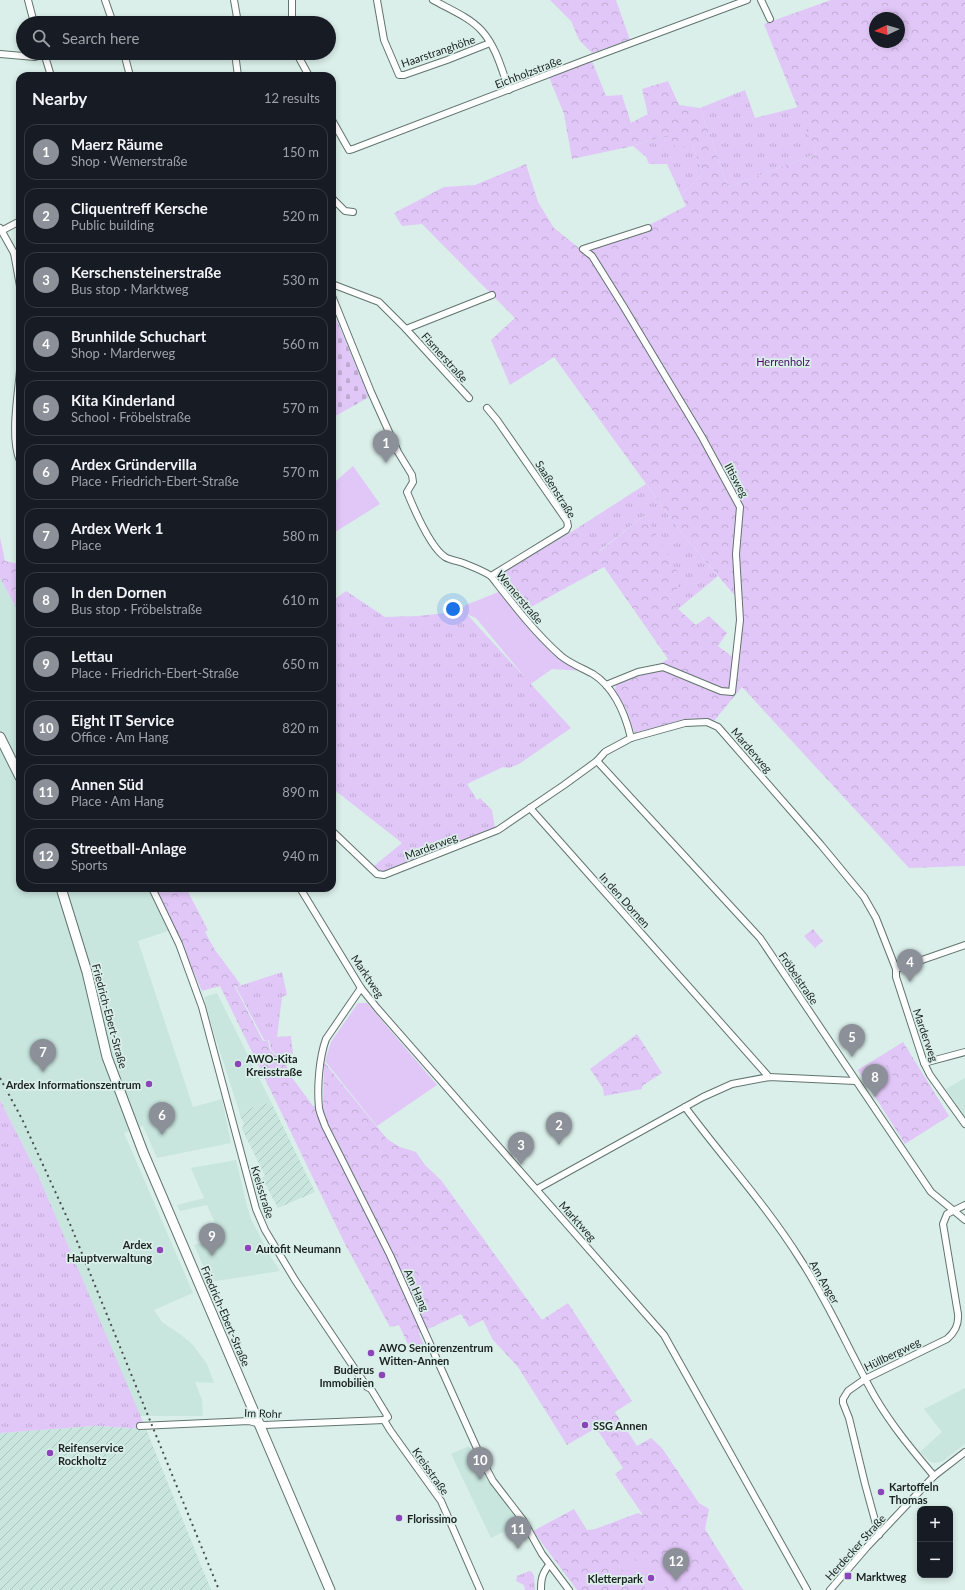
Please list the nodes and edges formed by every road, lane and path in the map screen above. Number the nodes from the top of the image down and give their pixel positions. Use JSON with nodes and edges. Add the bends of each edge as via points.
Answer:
{"nodes":[{"id":1,"x":28,"y":0,"type":"edge"},
{"id":2,"x":105,"y":0,"type":"edge"},
{"id":3,"x":234,"y":0,"type":"edge"},
{"id":4,"x":292,"y":0,"type":"edge"},
{"id":5,"x":378,"y":0,"type":"edge"},
{"id":6,"x":433,"y":0,"type":"edge"},
{"id":7,"x":747,"y":0,"type":"edge"},
{"id":8,"x":761,"y":0,"type":"edge"},
{"id":9,"x":32,"y":16,"type":"edge"},
{"id":10,"x":111,"y":16,"type":"edge"},
{"id":11,"x":237,"y":16,"type":"edge"},
{"id":12,"x":292,"y":16,"type":"edge"},
{"id":13,"x":770,"y":19,"type":"dead end"},
{"id":14,"x":490,"y":43,"type":"junction"},
{"id":15,"x":0,"y":54,"type":"edge"},
{"id":16,"x":16,"y":55,"type":"edge"},
{"id":17,"x":46,"y":60,"type":"edge"},
{"id":18,"x":126,"y":60,"type":"edge"},
{"id":19,"x":236,"y":60,"type":"edge"},
{"id":20,"x":300,"y":60,"type":"edge"},
{"id":21,"x":50,"y":72,"type":"edge"},
{"id":22,"x":129,"y":72,"type":"edge"},
{"id":23,"x":237,"y":72,"type":"edge"},
{"id":24,"x":307,"y":72,"type":"edge"},
{"id":25,"x":509,"y":90,"type":"junction"},
{"id":26,"x":336,"y":127,"type":"edge"},
{"id":27,"x":336,"y":202,"type":"edge"},
{"id":28,"x":353,"y":212,"type":"dead end"},
{"id":29,"x":16,"y":223,"type":"edge"},
{"id":30,"x":648,"y":228,"type":"dead end"},
{"id":31,"x":1,"y":229,"type":"edge"},
{"id":32,"x":14,"y":253,"type":"junction"},
{"id":33,"x":16,"y":256,"type":"edge"},
{"id":34,"x":16,"y":264,"type":"edge"},
{"id":35,"x":336,"y":286,"type":"edge"},
{"id":36,"x":492,"y":295,"type":"dead end"},
{"id":37,"x":336,"y":306,"type":"edge"},
{"id":38,"x":406,"y":329,"type":"junction"},
{"id":39,"x":469,"y":398,"type":"dead end"},
{"id":40,"x":487,"y":408,"type":"dead end"},
{"id":41,"x":16,"y":421,"type":"edge"},
{"id":42,"x":16,"y":435,"type":"joint"},
{"id":43,"x":16,"y":445,"type":"edge"},
{"id":44,"x":491,"y":576,"type":"junction"},
{"id":45,"x":606,"y":685,"type":"junction"},
{"id":46,"x":0,"y":737,"type":"edge"},
{"id":47,"x":631,"y":738,"type":"junction"},
{"id":48,"x":597,"y":761,"type":"junction"},
{"id":49,"x":16,"y":769,"type":"edge"},
{"id":50,"x":530,"y":808,"type":"junction"},
{"id":51,"x":336,"y":835,"type":"edge"},
{"id":52,"x":62,"y":892,"type":"edge"},
{"id":53,"x":154,"y":892,"type":"edge"},
{"id":54,"x":302,"y":892,"type":"edge"},
{"id":55,"x":965,"y":945,"type":"edge"},
{"id":56,"x":896,"y":969,"type":"junction"},
{"id":57,"x":361,"y":988,"type":"junction"},
{"id":58,"x":965,"y":1052,"type":"edge"},
{"id":59,"x":924,"y":1063,"type":"junction"},
{"id":60,"x":768,"y":1077,"type":"junction"},
{"id":61,"x":856,"y":1081,"type":"junction"},
{"id":62,"x":685,"y":1107,"type":"junction"},
{"id":63,"x":965,"y":1124,"type":"edge"},
{"id":64,"x":537,"y":1189,"type":"junction"},
{"id":65,"x":965,"y":1205,"type":"edge"},
{"id":66,"x":954,"y":1210,"type":"junction"},
{"id":67,"x":965,"y":1220,"type":"edge"},
{"id":68,"x":865,"y":1379,"type":"junction"},
{"id":69,"x":384,"y":1420,"type":"junction"},
{"id":70,"x":259,"y":1423,"type":"junction"},
{"id":71,"x":140,"y":1426,"type":"dead end"},
{"id":72,"x":965,"y":1452,"type":"edge"},
{"id":73,"x":934,"y":1476,"type":"junction"},
{"id":74,"x":879,"y":1535,"type":"junction"},
{"id":75,"x":549,"y":1565,"type":"junction"},
{"id":76,"x":330,"y":1590,"type":"edge"},
{"id":77,"x":480,"y":1590,"type":"edge"},
{"id":78,"x":541,"y":1590,"type":"edge"},
{"id":79,"x":569,"y":1590,"type":"edge"},
{"id":80,"x":807,"y":1590,"type":"edge"},
{"id":81,"x":830,"y":1590,"type":"edge"}],
"edges":[{"from":1,"to":9,"type":"street"},
{"from":2,"to":10,"type":"street"},
{"from":3,"to":11,"type":"street"},
{"from":4,"to":12,"type":"street"},
{"from":5,"to":14,"type":"street","name":"Haarstranghöhe","via":[[384,40],[399,75]]},
{"from":6,"to":14,"type":"street","via":[[481,30]]},
{"from":7,"to":25,"type":"street","name":"Eichholzstraße"},
{"from":8,"to":13,"type":"street"},
{"from":14,"to":25,"type":"street"},
{"from":15,"to":16,"type":"street"},
{"from":17,"to":21,"type":"street"},
{"from":18,"to":22,"type":"street"},
{"from":19,"to":23,"type":"street"},
{"from":20,"to":24,"type":"street"},
{"from":25,"to":26,"type":"street","name":"Eichholzstraße","via":[[349,150]]},
{"from":27,"to":28,"type":"street","via":[[345,210]]},
{"from":29,"to":31,"type":"street"},
{"from":30,"to":45,"type":"street","name":"Iltisweg","via":[[583,250],[592,256],[619,300],[740,506],[736,554],[740,620],[732,692],[721,691],[663,667],[638,672]]},
{"from":31,"to":32,"type":"street"},
{"from":32,"to":33,"type":"street"},
{"from":32,"to":34,"type":"street"},
{"from":35,"to":38,"type":"street","name":"Fismerstraße","via":[[379,302]]},
{"from":36,"to":38,"type":"street","name":"Fismerstraße"},
{"from":37,"to":44,"type":"street","name":"Wemerstraße","via":[[371,392],[398,452],[412,475],[413,482],[404,492],[421,523],[439,552]]},
{"from":38,"to":39,"type":"street","name":"Fismerstraße"},
{"from":40,"to":44,"type":"street","name":"Saaßenstraße","via":[[531,467],[568,526],[566,530]]},
{"from":41,"to":42,"type":"street"},
{"from":42,"to":43,"type":"street"},
{"from":44,"to":45,"type":"street","name":"Wemerstraße","via":[[533,629],[571,664]]},
{"from":45,"to":47,"type":"street","name":"Wemerstraße","via":[[622,709]]},
{"from":46,"to":49,"type":"street"},
{"from":47,"to":48,"type":"street","name":"Marderweg","via":[[605,752]]},
{"from":47,"to":56,"type":"street","name":"Marderweg","via":[[685,722],[706,722],[718,727],[864,897],[876,918]]},
{"from":48,"to":50,"type":"street","name":"Marderweg"},
{"from":48,"to":61,"type":"street","name":"Fröbelstraße","via":[[760,938]]},
{"from":50,"to":51,"type":"street","name":"Marderweg","via":[[498,830],[384,875],[377,874]]},
{"from":50,"to":60,"type":"street","name":"In den Dornen"},
{"from":52,"to":70,"type":"street","name":"Friedrich-Ebert-Straße","via":[[87,972],[107,1057],[123,1101]]},
{"from":53,"to":69,"type":"street","name":"Kreisstraße","via":[[179,944],[202,1007],[256,1209],[265,1230],[295,1280],[388,1417]]},
{"from":54,"to":57,"type":"street","name":"Marktweg"},
{"from":55,"to":56,"type":"street"},
{"from":56,"to":59,"type":"street","name":"Marderweg","via":[[896,977]]},
{"from":57,"to":64,"type":"street","name":"Marktweg"},
{"from":57,"to":75,"type":"street","name":"Am Hang","via":[[326,1039],[321,1055],[319,1108],[325,1126],[390,1255],[484,1464],[493,1481],[523,1520]]},
{"from":58,"to":59,"type":"street"},
{"from":59,"to":63,"type":"street","name":"Marderweg"},
{"from":60,"to":61,"type":"street"},
{"from":60,"to":62,"type":"street","via":[[732,1084]]},
{"from":61,"to":66,"type":"street","name":"Fröbelstraße","via":[[931,1192]]},
{"from":62,"to":64,"type":"street"},
{"from":62,"to":68,"type":"street","name":"Am Anger","via":[[757,1197],[796,1252],[823,1296]]},
{"from":64,"to":80,"type":"street","name":"Marktweg","via":[[664,1335]]},
{"from":65,"to":66,"type":"street"},
{"from":66,"to":67,"type":"street","name":"Fröbelstraße"},
{"from":66,"to":68,"type":"street","name":"Hüllbergweg","via":[[946,1216],[943,1228],[949,1253],[958,1325],[947,1339]]},
{"from":68,"to":73,"type":"street","name":"Am Anger","via":[[889,1420]]},
{"from":68,"to":74,"type":"street","name":"Hüllbergweg","via":[[845,1394],[842,1403],[849,1418]]},
{"from":69,"to":70,"type":"street","name":"Im Rohr","via":[[264,1425]]},
{"from":69,"to":77,"type":"street","name":"Kreisstraße","via":[[443,1507]]},
{"from":70,"to":71,"type":"street","name":"Im Rohr","via":[[249,1421]]},
{"from":70,"to":76,"type":"street","name":"Friedrich-Ebert-Straße"},
{"from":72,"to":73,"type":"street","name":"Herdecker Straße"},
{"from":73,"to":74,"type":"street","name":"Herdecker Straße"},
{"from":74,"to":81,"type":"street","name":"Herdecker Straße"},
{"from":75,"to":78,"type":"street","via":[[540,1579]]},
{"from":75,"to":79,"type":"street","name":"Am Hang"}]}
